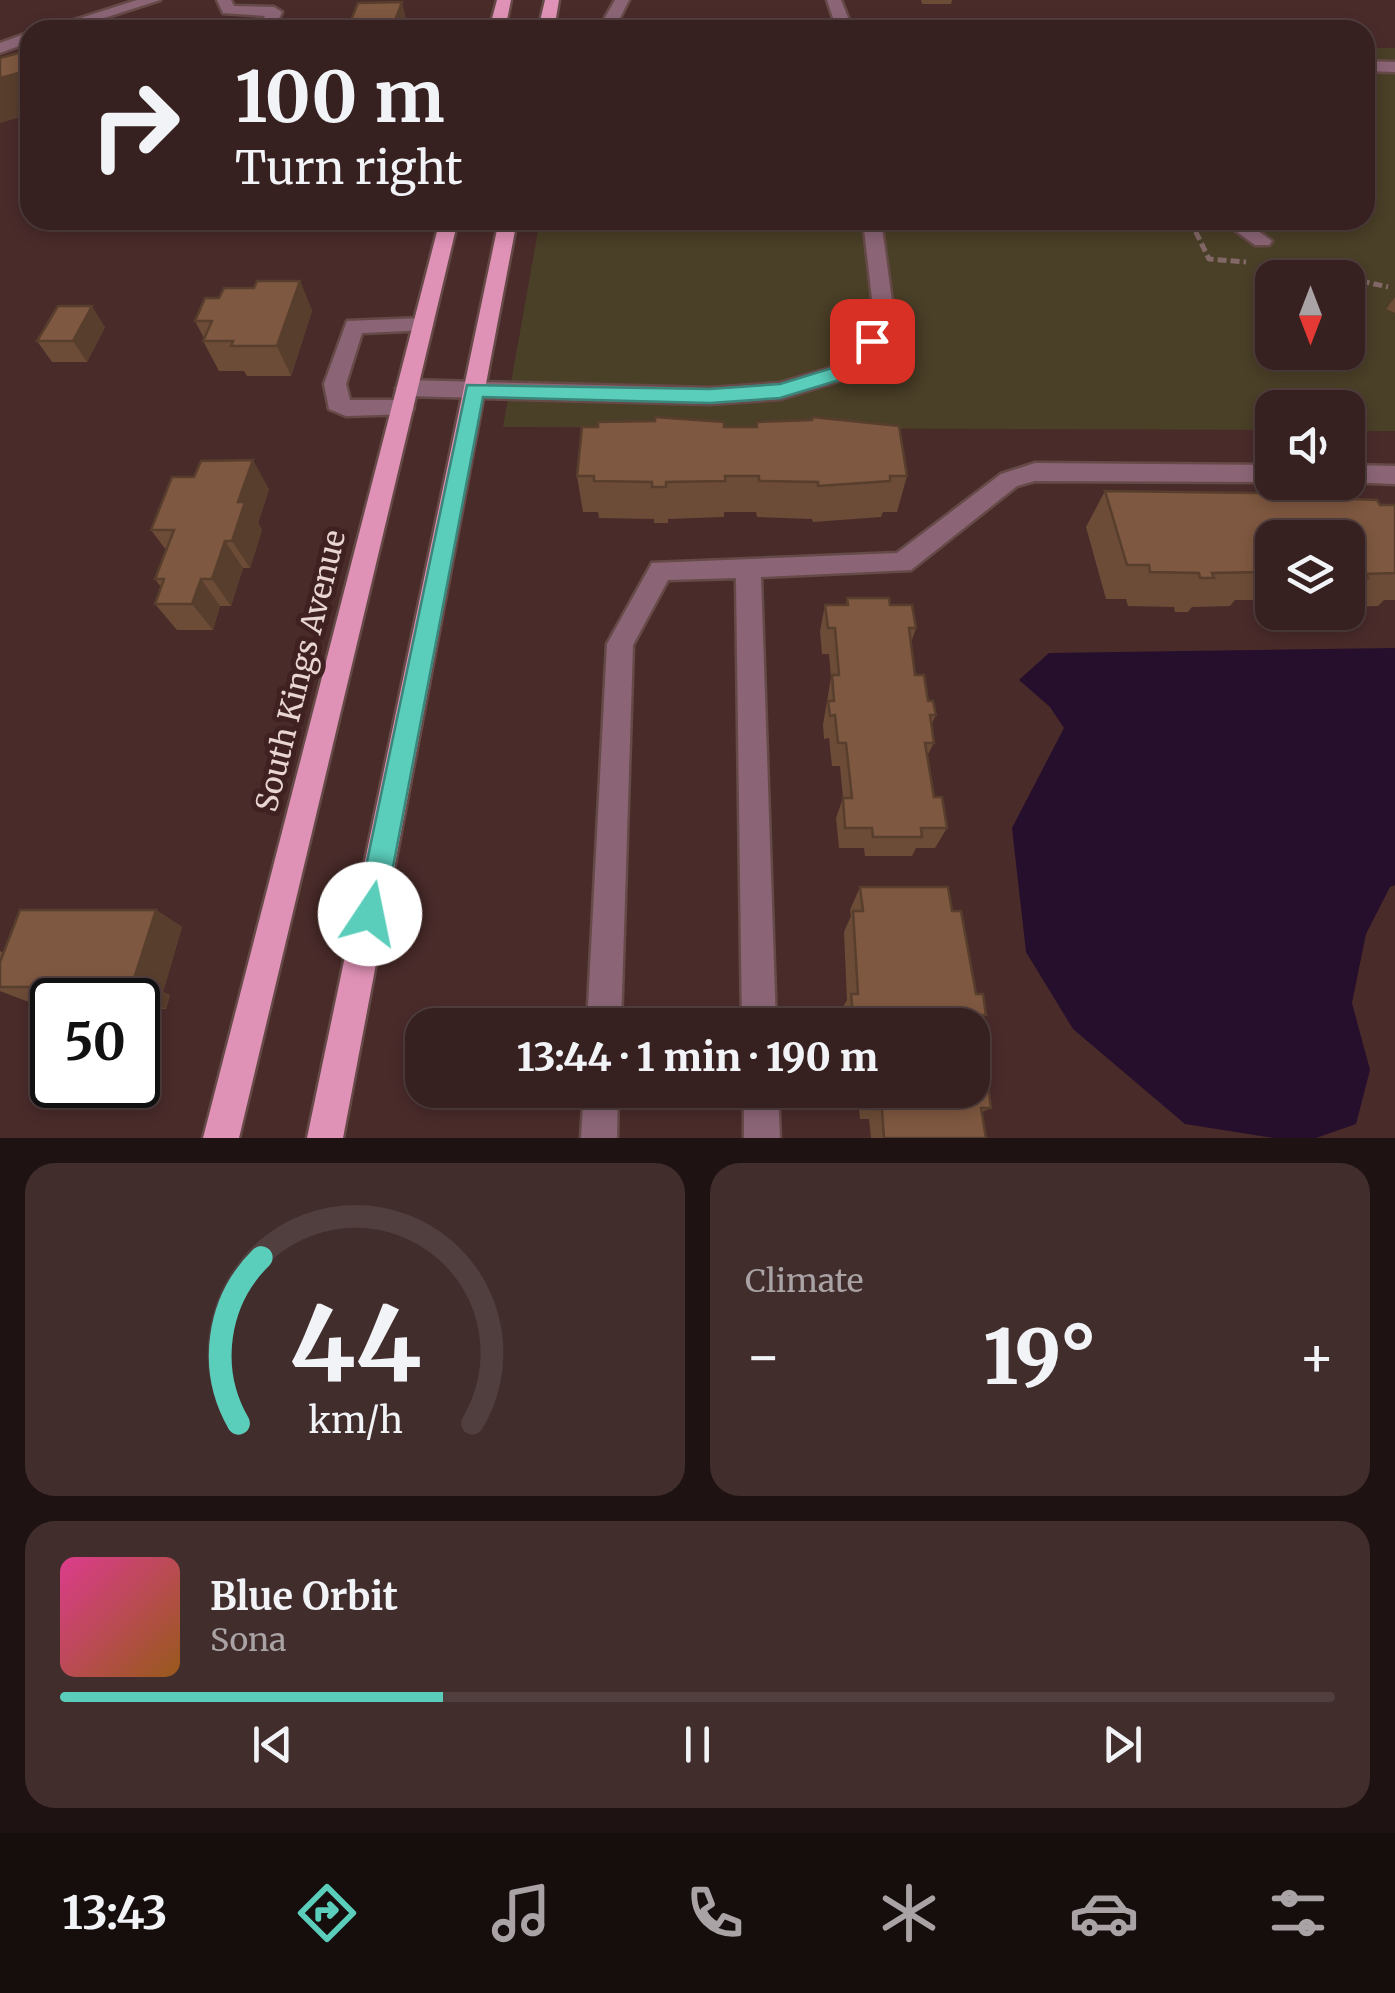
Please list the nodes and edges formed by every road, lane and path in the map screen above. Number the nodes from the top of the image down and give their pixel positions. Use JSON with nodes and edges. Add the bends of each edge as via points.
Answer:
{"nodes":[{"id":1,"x":153,"y":0,"type":"edge"},
{"id":2,"x":224,"y":0,"type":"edge"},
{"id":3,"x":85,"y":20,"type":"edge"},
{"id":4,"x":270,"y":20,"type":"edge"},
{"id":5,"x":447,"y":230,"type":"edge"},
{"id":6,"x":506,"y":230,"type":"edge"},
{"id":7,"x":873,"y":230,"type":"edge"},
{"id":8,"x":1245,"y":230,"type":"edge"},
{"id":9,"x":1262,"y":241,"type":"dead end"},
{"id":10,"x":1365,"y":282,"type":"edge"},
{"id":11,"x":1388,"y":287,"type":"dead end"},
{"id":12,"x":424,"y":324,"type":"junction"},
{"id":13,"x":474,"y":390,"type":"junction"},
{"id":14,"x":405,"y":398,"type":"junction"},
{"id":15,"x":1255,"y":474,"type":"edge"},
{"id":16,"x":1365,"y":474,"type":"edge"},
{"id":17,"x":1395,"y":475,"type":"edge"},
{"id":18,"x":748,"y":567,"type":"junction"},
{"id":19,"x":605,"y":1008,"type":"edge"},
{"id":20,"x":760,"y":1008,"type":"edge"},
{"id":21,"x":600,"y":1108,"type":"edge"},
{"id":22,"x":761,"y":1108,"type":"edge"},
{"id":23,"x":221,"y":1138,"type":"edge"},
{"id":24,"x":326,"y":1138,"type":"edge"},
{"id":25,"x":599,"y":1138,"type":"edge"},
{"id":26,"x":762,"y":1138,"type":"edge"}],
"edges":[{"from":1,"to":3,"type":"street"},
{"from":2,"to":4,"type":"street","via":[[228,10],[274,12]]},
{"from":5,"to":12,"type":"main road","name":"South Kings Avenue"},
{"from":6,"to":13,"type":"main road"},
{"from":7,"to":13,"type":"street","via":[[884,316],[859,367],[780,391],[710,396]]},
{"from":8,"to":9,"type":"street"},
{"from":10,"to":11,"type":"path"},
{"from":12,"to":14,"type":"main road","name":"South Kings Avenue"},
{"from":12,"to":14,"type":"street","via":[[354,326],[335,384],[337,402],[346,408]]},
{"from":13,"to":14,"type":"street"},
{"from":13,"to":24,"type":"main road"},
{"from":14,"to":23,"type":"main road","name":"South Kings Avenue"},
{"from":15,"to":18,"type":"street","via":[[1035,472],[1009,480],[902,563]]},
{"from":16,"to":17,"type":"street"},
{"from":18,"to":19,"type":"street","via":[[661,570],[620,644]]},
{"from":18,"to":20,"type":"street"},
{"from":21,"to":25,"type":"street"},
{"from":22,"to":26,"type":"street"}]}
